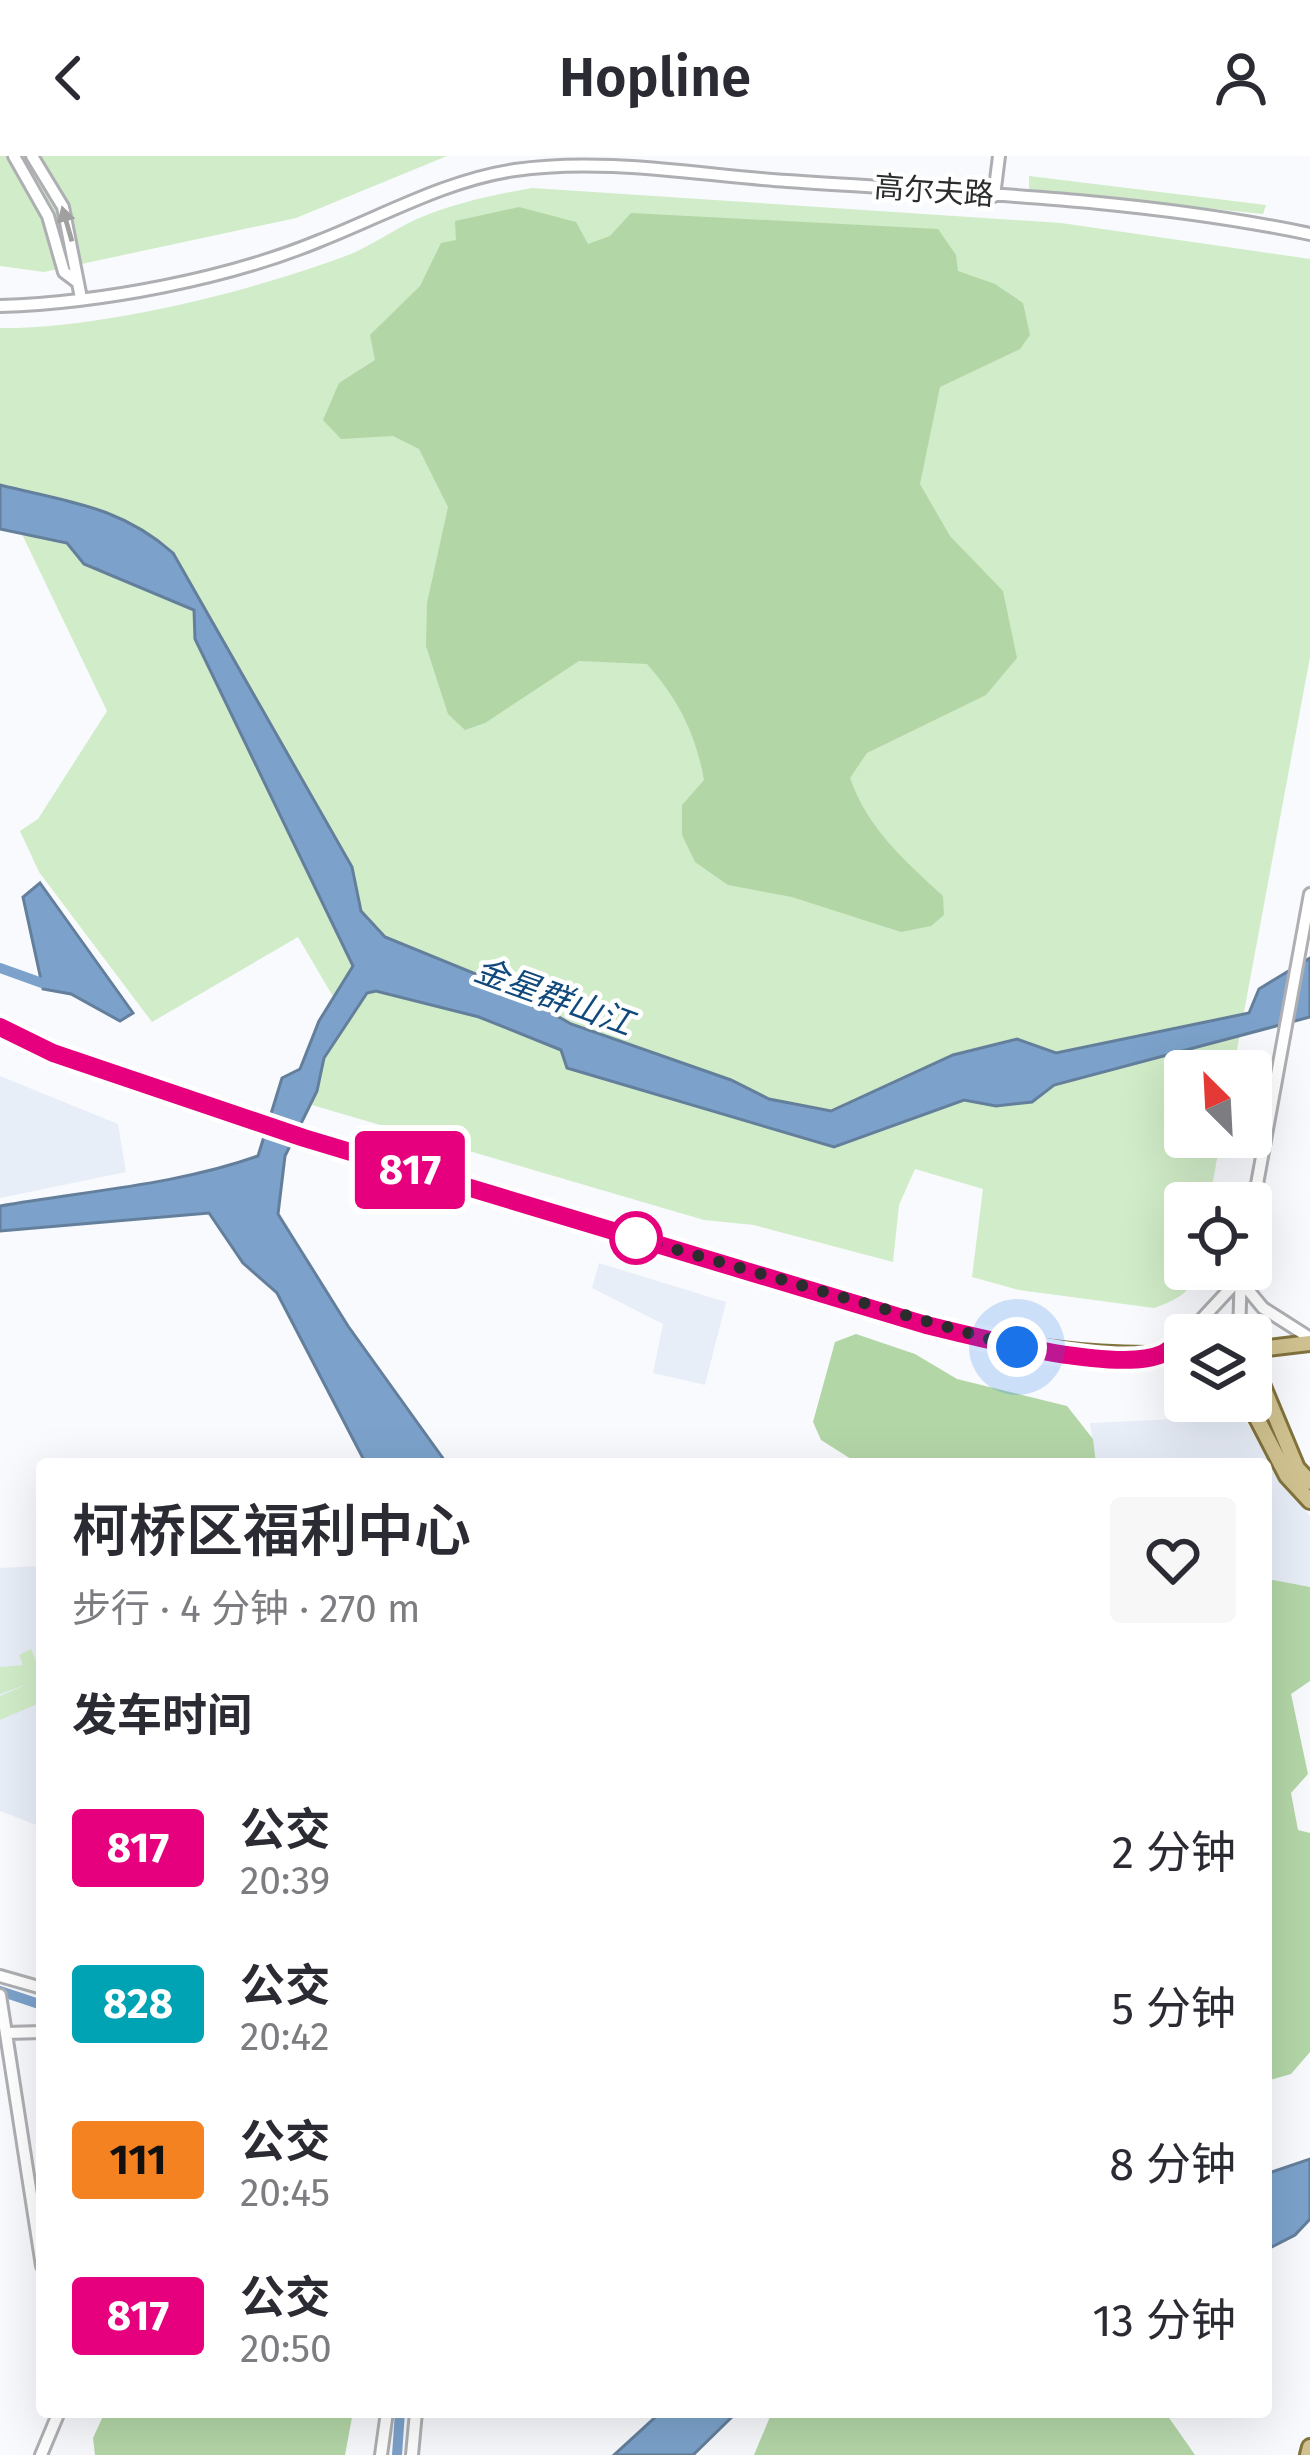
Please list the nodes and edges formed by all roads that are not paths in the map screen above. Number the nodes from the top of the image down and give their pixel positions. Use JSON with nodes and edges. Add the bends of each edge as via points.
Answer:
{"nodes":[{"id":1,"x":14,"y":156,"type":"edge"},
{"id":2,"x":32,"y":156,"type":"edge"},
{"id":3,"x":999,"y":156,"type":"edge"},
{"id":4,"x":994,"y":196,"type":"junction"},
{"id":5,"x":1310,"y":234,"type":"edge"},
{"id":6,"x":76,"y":281,"type":"junction"},
{"id":7,"x":81,"y":298,"type":"junction"},
{"id":8,"x":0,"y":306,"type":"edge"},
{"id":9,"x":1310,"y":895,"type":"edge"},
{"id":10,"x":0,"y":1027,"type":"edge"},
{"id":11,"x":1258,"y":1182,"type":"edge"},
{"id":12,"x":1226,"y":1290,"type":"edge"},
{"id":13,"x":1251,"y":1290,"type":"edge"},
{"id":14,"x":1205,"y":1314,"type":"edge"},
{"id":15,"x":1310,"y":1341,"type":"edge"},
{"id":16,"x":1272,"y":1349,"type":"edge"},
{"id":17,"x":1164,"y":1352,"type":"edge"},
{"id":18,"x":1159,"y":1356,"type":"junction"},
{"id":19,"x":1164,"y":1356,"type":"edge"},
{"id":20,"x":1272,"y":1406,"type":"edge"},
{"id":21,"x":1259,"y":1422,"type":"edge"},
{"id":22,"x":1310,"y":1482,"type":"edge"},
{"id":23,"x":1310,"y":1501,"type":"edge"},
{"id":24,"x":0,"y":1976,"type":"edge"},
{"id":25,"x":36,"y":1986,"type":"edge"},
{"id":26,"x":1,"y":2001,"type":"edge"},
{"id":27,"x":36,"y":2032,"type":"edge"},
{"id":28,"x":7,"y":2033,"type":"junction"},
{"id":29,"x":36,"y":2226,"type":"edge"},
{"id":30,"x":56,"y":2418,"type":"edge"},
{"id":31,"x":386,"y":2418,"type":"edge"},
{"id":32,"x":415,"y":2418,"type":"edge"},
{"id":33,"x":41,"y":2455,"type":"edge"},
{"id":34,"x":381,"y":2455,"type":"edge"},
{"id":35,"x":412,"y":2455,"type":"edge"}],
"edges":[{"from":1,"to":6,"type":"street","via":[[48,216],[64,272]]},
{"from":6,"to":2,"type":"street","one_way":true,"via":[[64,207]]},
{"from":3,"to":4,"type":"street"},
{"from":4,"to":5,"type":"street","name":"高尔夫路","via":[[1219,215]]},
{"from":4,"to":7,"type":"street","name":"高尔夫路","via":[[615,169],[515,170],[429,193],[314,243],[173,283]]},
{"from":6,"to":7,"type":"street"},
{"from":7,"to":8,"type":"street","name":"高尔夫路"},
{"from":9,"to":11,"type":"street"},
{"from":10,"to":18,"type":"main road","via":[[53,1053],[304,1138],[926,1325],[1017,1347]]},
{"from":12,"to":14,"type":"street"},
{"from":13,"to":15,"type":"street"},
{"from":15,"to":16,"type":"main road"},
{"from":17,"to":18,"type":"street"},
{"from":18,"to":19,"type":"main road"},
{"from":20,"to":22,"type":"main road"},
{"from":21,"to":23,"type":"main road"},
{"from":24,"to":25,"type":"street"},
{"from":26,"to":28,"type":"street"},
{"from":27,"to":28,"type":"street"},
{"from":28,"to":29,"type":"street"},
{"from":30,"to":33,"type":"street"},
{"from":31,"to":34,"type":"street"},
{"from":32,"to":35,"type":"street"}]}
